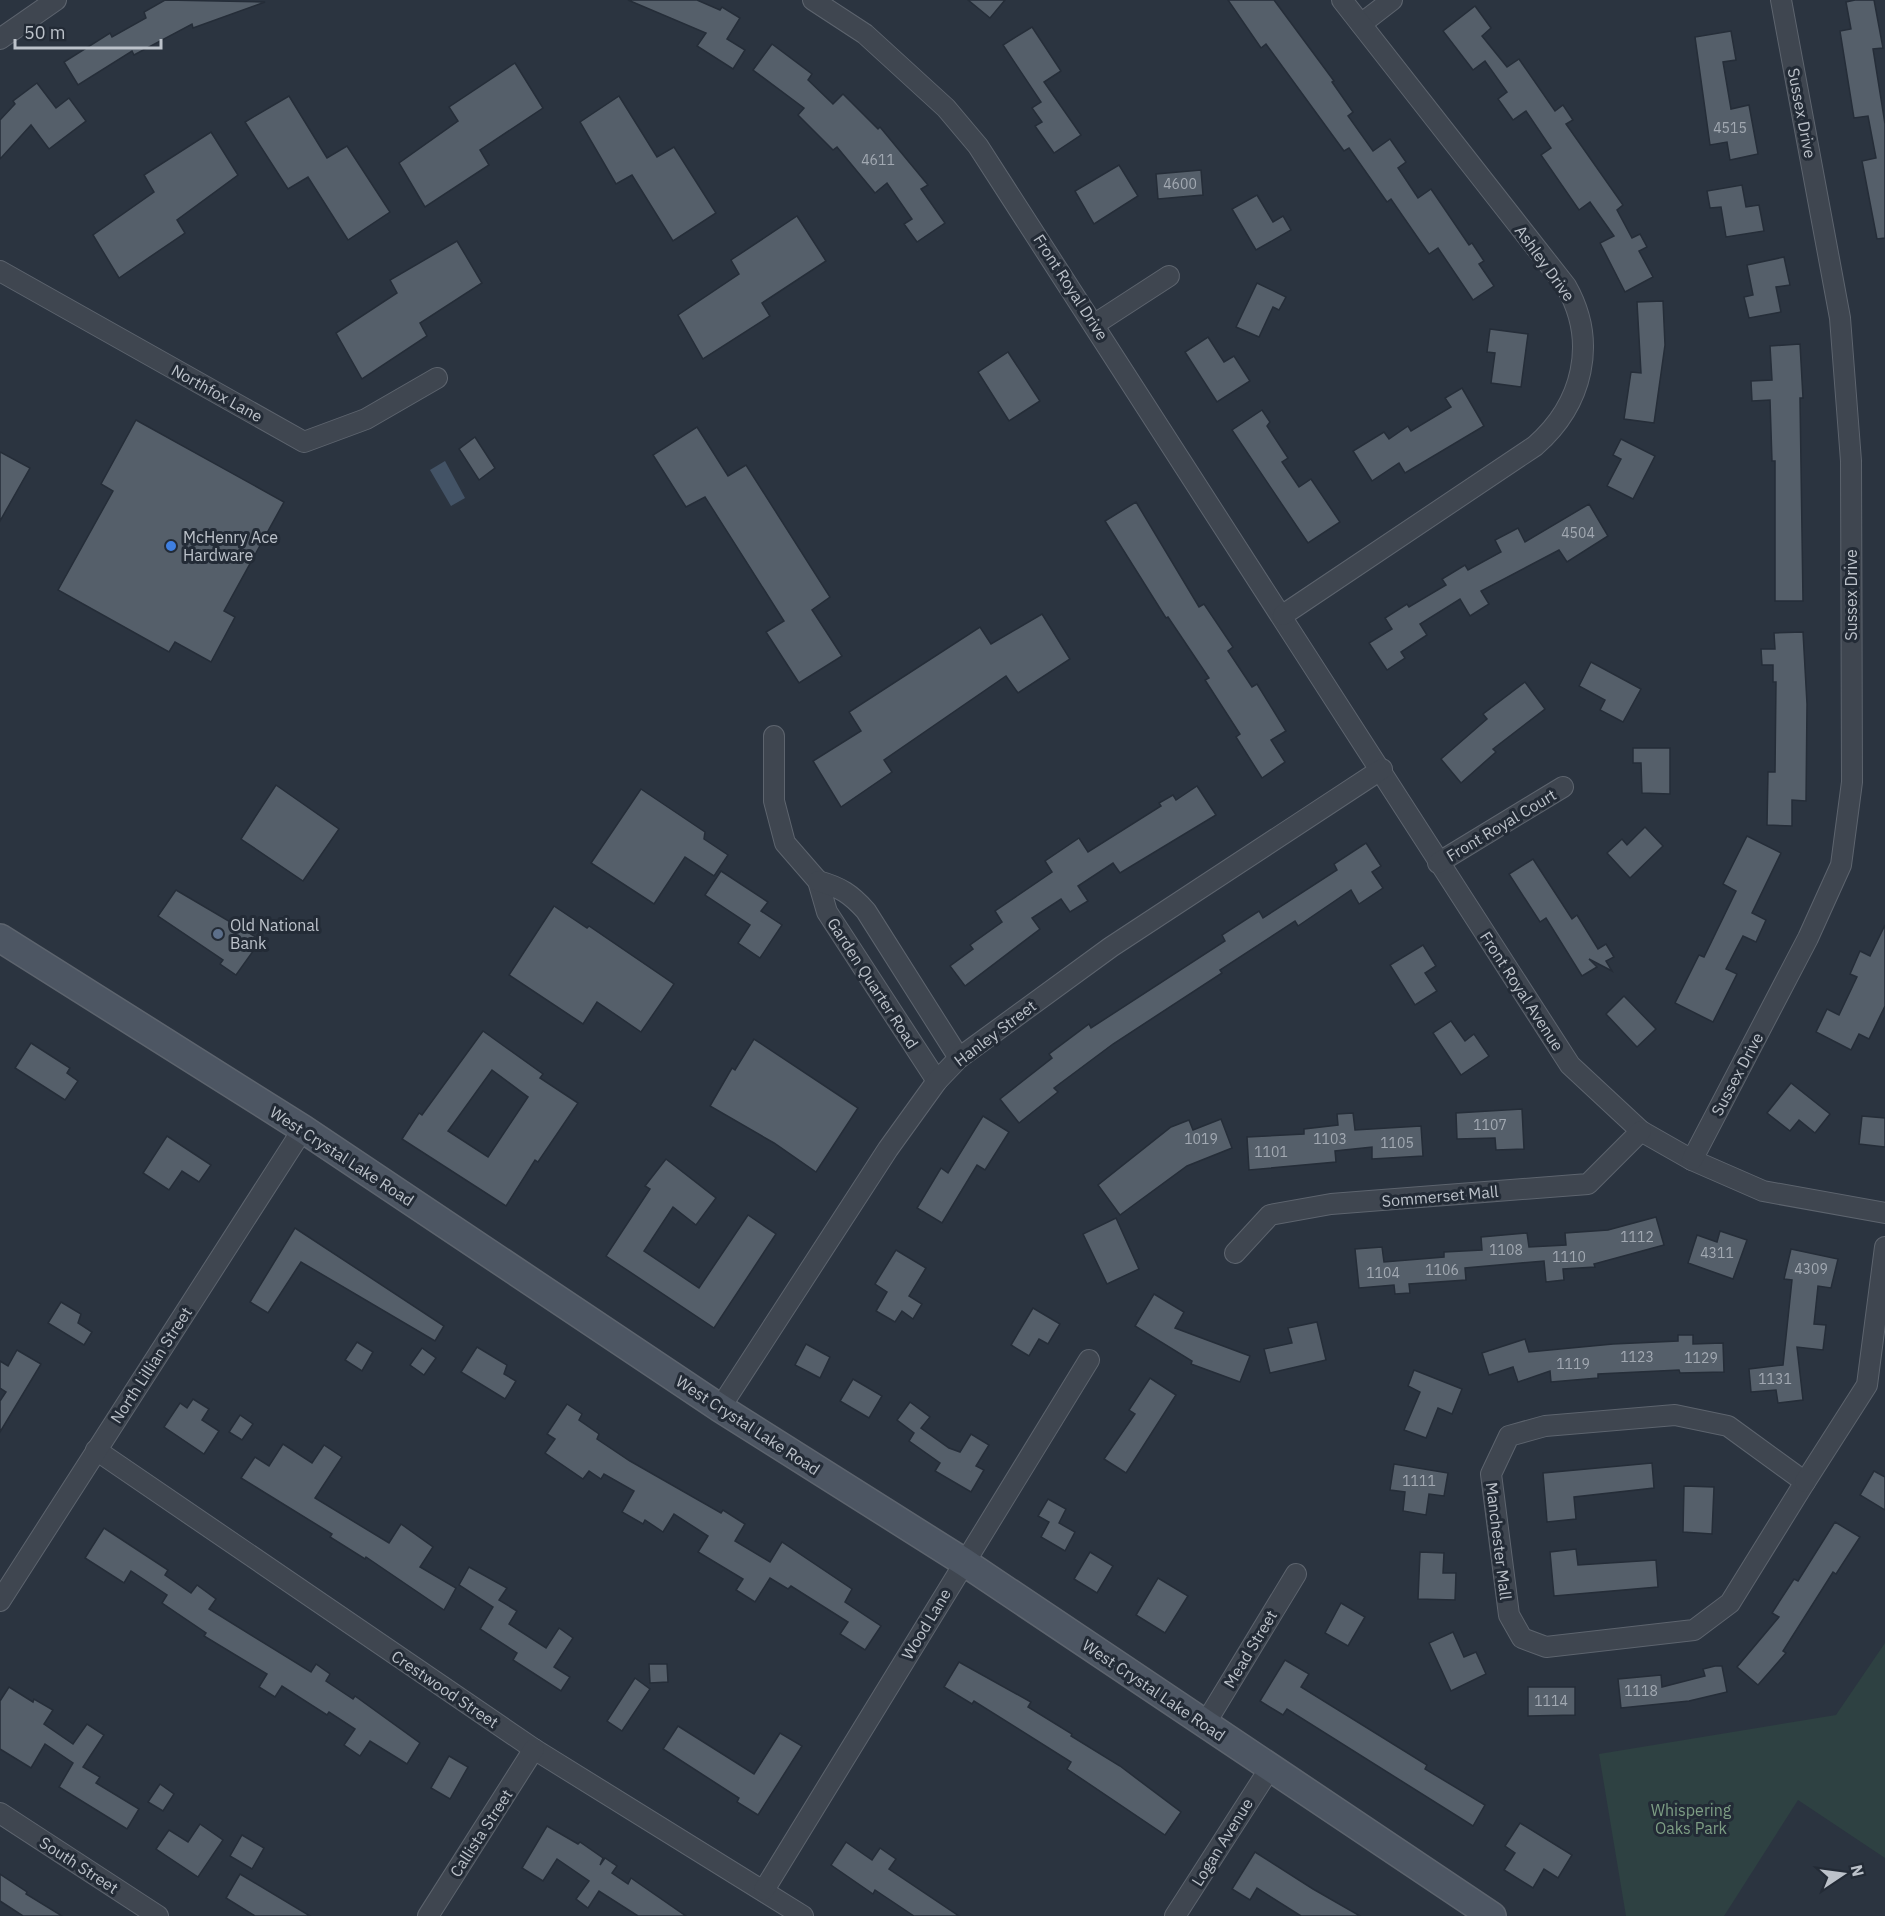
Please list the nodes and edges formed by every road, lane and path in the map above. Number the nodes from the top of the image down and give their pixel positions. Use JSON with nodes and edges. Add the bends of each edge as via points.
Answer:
{"nodes":[{"id":1,"x":56,"y":0,"type":"edge"},
{"id":2,"x":813,"y":0,"type":"edge"},
{"id":3,"x":1342,"y":0,"type":"edge"},
{"id":4,"x":1392,"y":0,"type":"edge"},
{"id":5,"x":1781,"y":0,"type":"edge"},
{"id":6,"x":1361,"y":24,"type":"junction"},
{"id":7,"x":0,"y":39,"type":"edge"},
{"id":8,"x":0,"y":271,"type":"edge"},
{"id":9,"x":1169,"y":276,"type":"dead end"},
{"id":10,"x":1095,"y":324,"type":"junction"},
{"id":11,"x":437,"y":378,"type":"dead end"},
{"id":12,"x":1283,"y":615,"type":"junction"},
{"id":13,"x":774,"y":736,"type":"dead end"},
{"id":14,"x":1382,"y":769,"type":"junction"},
{"id":15,"x":1563,"y":787,"type":"dead end"},
{"id":16,"x":1438,"y":863,"type":"junction"},
{"id":17,"x":818,"y":881,"type":"junction"},
{"id":18,"x":0,"y":938,"type":"edge"},
{"id":19,"x":960,"y":1058,"type":"junction"},
{"id":20,"x":937,"y":1081,"type":"junction"},
{"id":21,"x":303,"y":1129,"type":"junction"},
{"id":22,"x":1641,"y":1131,"type":"junction"},
{"id":23,"x":1692,"y":1160,"type":"junction"},
{"id":24,"x":1885,"y":1214,"type":"edge"},
{"id":25,"x":1885,"y":1247,"type":"edge"},
{"id":26,"x":1235,"y":1253,"type":"dead end"},
{"id":27,"x":1089,"y":1360,"type":"dead end"},
{"id":28,"x":720,"y":1408,"type":"junction"},
{"id":29,"x":96,"y":1449,"type":"junction"},
{"id":30,"x":1805,"y":1482,"type":"junction"},
{"id":31,"x":964,"y":1562,"type":"junction"},
{"id":32,"x":1296,"y":1574,"type":"dead end"},
{"id":33,"x":0,"y":1601,"type":"edge"},
{"id":34,"x":1205,"y":1724,"type":"junction"},
{"id":35,"x":534,"y":1749,"type":"junction"},
{"id":36,"x":1270,"y":1768,"type":"junction"},
{"id":37,"x":0,"y":1813,"type":"edge"},
{"id":38,"x":764,"y":1890,"type":"junction"},
{"id":39,"x":158,"y":1916,"type":"edge"},
{"id":40,"x":428,"y":1916,"type":"edge"},
{"id":41,"x":803,"y":1916,"type":"edge"},
{"id":42,"x":1175,"y":1916,"type":"edge"},
{"id":43,"x":1492,"y":1916,"type":"edge"}],
"edges":[{"from":1,"to":7,"type":"street"},
{"from":2,"to":10,"type":"street","name":"Front Royal Drive","via":[[865,34],[946,108],[978,146]]},
{"from":3,"to":6,"type":"street","name":"Ashley Drive"},
{"from":4,"to":6,"type":"street"},
{"from":5,"to":23,"type":"street","name":"Sussex Drive","via":[[1840,318],[1851,461],[1852,782],[1841,865],[1808,938]]},
{"from":6,"to":12,"type":"street","name":"Ashley Drive","via":[[1566,286],[1582,327],[1584,360],[1568,407],[1536,446]]},
{"from":8,"to":11,"type":"street","name":"Northfox Lane","via":[[304,442],[366,419]]},
{"from":9,"to":10,"type":"street"},
{"from":10,"to":12,"type":"street","name":"Front Royal Drive"},
{"from":12,"to":14,"type":"street","name":"Front Royal Avenue"},
{"from":13,"to":17,"type":"street","name":"Garden Quarter Road","via":[[774,801],[785,843]]},
{"from":14,"to":16,"type":"street","name":"Front Royal Avenue"},
{"from":14,"to":19,"type":"street","name":"Hanley Street","via":[[1111,947]]},
{"from":15,"to":16,"type":"street","name":"Front Royal Court"},
{"from":16,"to":22,"type":"street","name":"Front Royal Avenue","via":[[1570,1065]]},
{"from":17,"to":19,"type":"street","name":"Garden Quarter Road","via":[[841,887],[854,896]]},
{"from":17,"to":20,"type":"street","name":"Garden Quarter Road","via":[[827,912]]},
{"from":18,"to":21,"type":"street","name":"West Crystal Lake Road"},
{"from":19,"to":20,"type":"street","name":"Hanley Street"},
{"from":20,"to":28,"type":"street","name":"Hanley Street","via":[[888,1149]]},
{"from":21,"to":28,"type":"street","name":"West Crystal Lake Road"},
{"from":21,"to":29,"type":"street","name":"North Lillian Street"},
{"from":22,"to":23,"type":"street","name":"Front Royal Avenue"},
{"from":22,"to":26,"type":"street","name":"Sommerset Mall","via":[[1588,1184],[1331,1204],[1270,1215]]},
{"from":23,"to":24,"type":"street","name":"Front Royal Avenue","via":[[1762,1191]]},
{"from":25,"to":30,"type":"street","name":"Manchester Mall","via":[[1867,1385]]},
{"from":27,"to":31,"type":"street","name":"Wood Lane"},
{"from":28,"to":31,"type":"street","name":"West Crystal Lake Road"},
{"from":29,"to":33,"type":"street","name":"North Lillian Street"},
{"from":29,"to":35,"type":"street","name":"Crestwood Street"},
{"from":30,"to":30,"type":"street","name":"Manchester Mall","via":[[1730,1603],[1694,1630],[1546,1647],[1522,1638],[1509,1615],[1491,1474],[1509,1436],[1545,1426],[1676,1414],[1728,1426]]},
{"from":31,"to":34,"type":"street","name":"West Crystal Lake Road"},
{"from":31,"to":38,"type":"street","name":"Wood Lane"},
{"from":32,"to":34,"type":"street","name":"Mead Street"},
{"from":34,"to":36,"type":"street","name":"West Crystal Lake Road"},
{"from":35,"to":38,"type":"street","name":"Crestwood Street"},
{"from":35,"to":40,"type":"street","name":"Callista Street"},
{"from":36,"to":42,"type":"street","name":"Logan Avenue"},
{"from":36,"to":43,"type":"street","name":"West Crystal Lake Road"},
{"from":37,"to":39,"type":"street","name":"South Street"},
{"from":38,"to":41,"type":"street","name":"Crestwood Street"}]}
